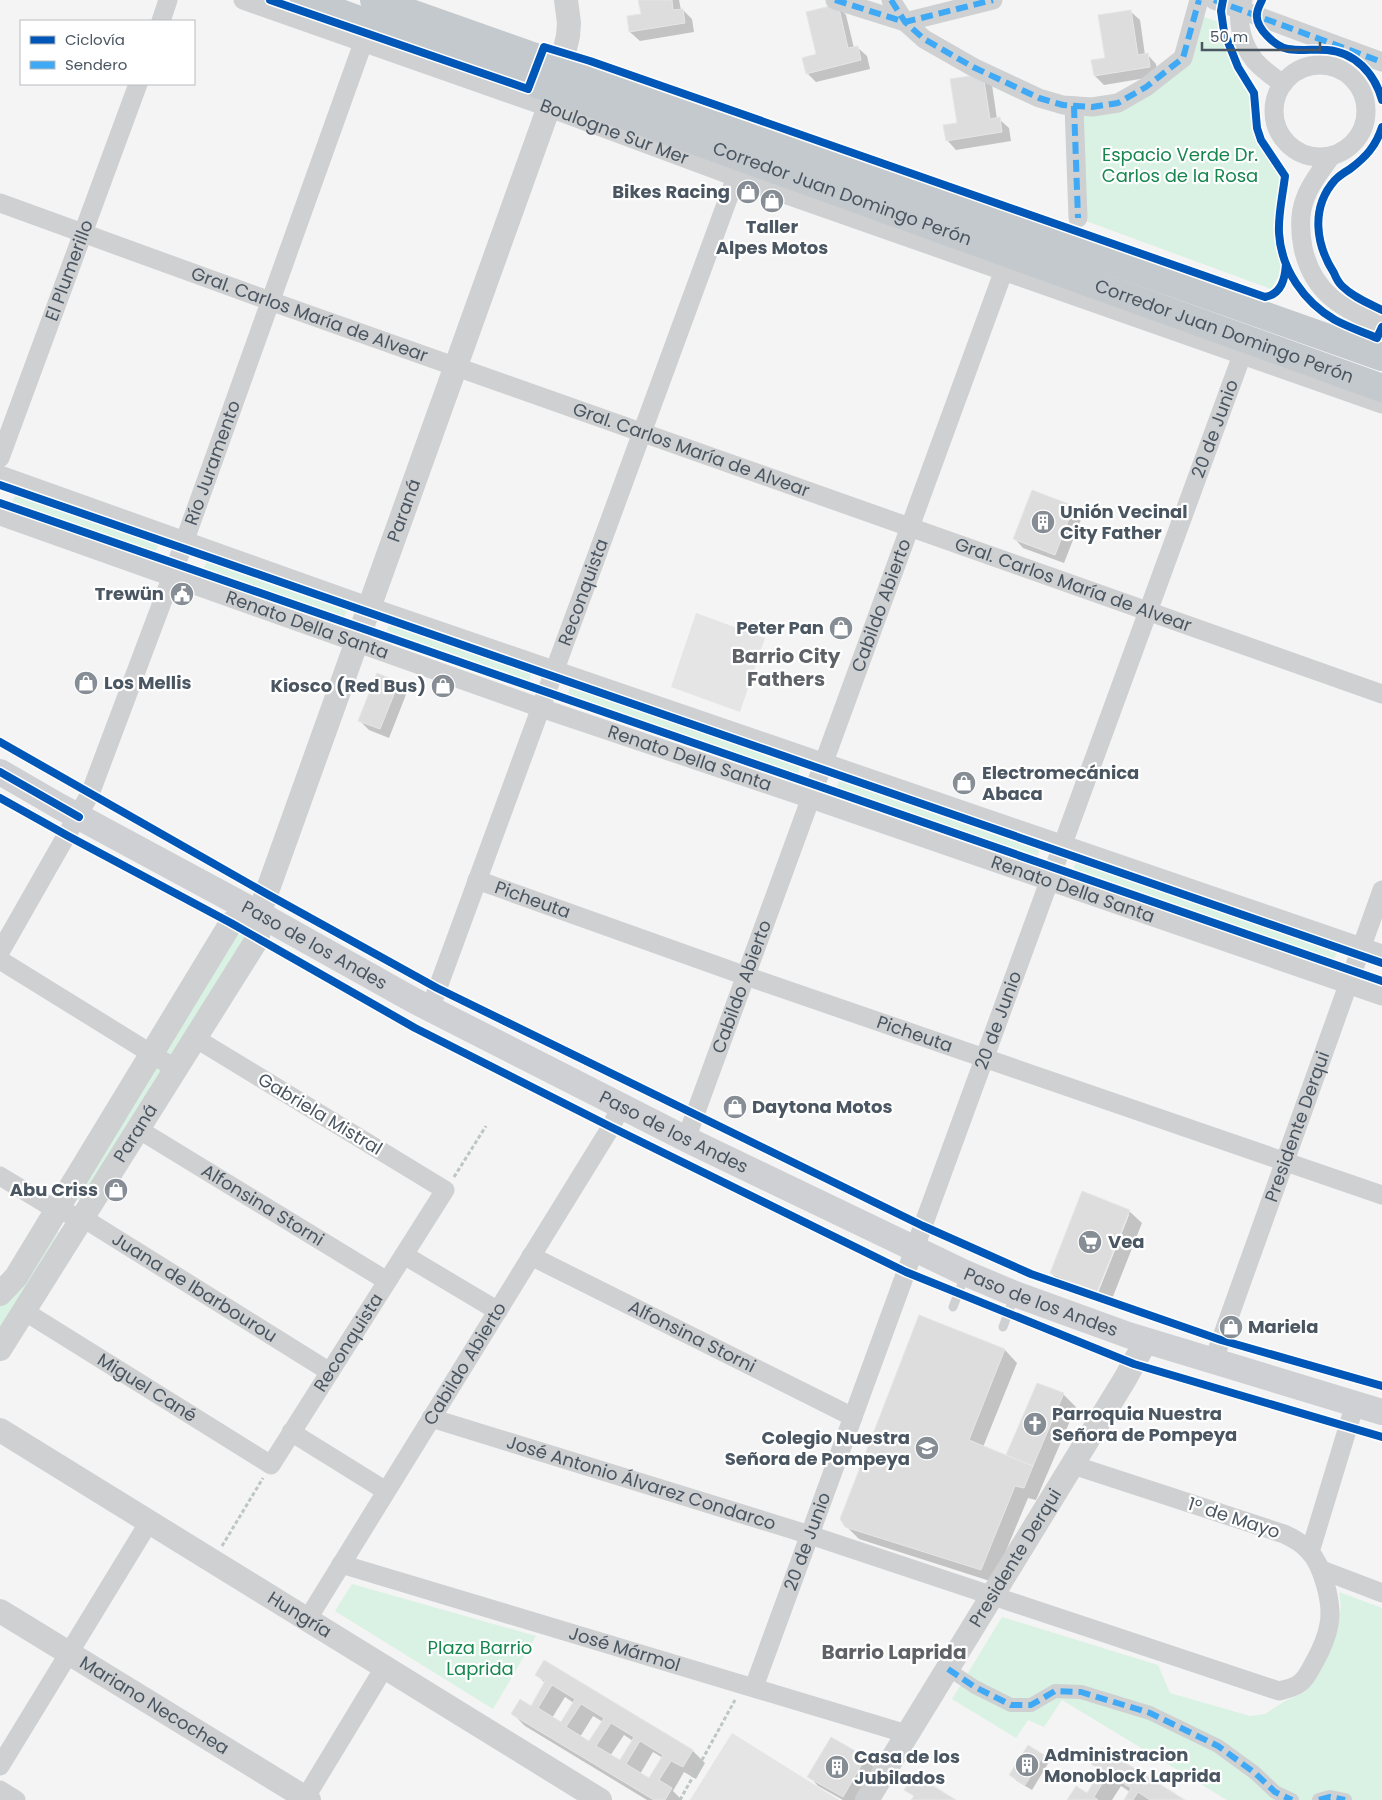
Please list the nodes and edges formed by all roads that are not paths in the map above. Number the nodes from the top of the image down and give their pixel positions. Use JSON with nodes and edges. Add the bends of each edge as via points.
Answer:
{"nodes":[{"id":1,"x":168,"y":0,"type":"edge"},
{"id":2,"x":243,"y":0,"type":"edge"},
{"id":3,"x":304,"y":0,"type":"edge"},
{"id":4,"x":374,"y":0,"type":"edge"},
{"id":5,"x":566,"y":0,"type":"edge"},
{"id":6,"x":835,"y":0,"type":"edge"},
{"id":7,"x":891,"y":0,"type":"edge"},
{"id":8,"x":993,"y":0,"type":"edge"},
{"id":9,"x":1199,"y":0,"type":"edge"},
{"id":10,"x":1214,"y":0,"type":"edge"},
{"id":11,"x":1242,"y":5,"type":"edge"},
{"id":12,"x":160,"y":20,"type":"edge"},
{"id":13,"x":905,"y":22,"type":"junction"},
{"id":14,"x":363,"y":43,"type":"junction"},
{"id":15,"x":1382,"y":61,"type":"edge"},
{"id":16,"x":1283,"y":84,"type":"junction"},
{"id":17,"x":138,"y":85,"type":"edge"},
{"id":18,"x":555,"y":88,"type":"junction"},
{"id":19,"x":1074,"y":106,"type":"junction"},
{"id":20,"x":1331,"y":156,"type":"junction"},
{"id":21,"x":736,"y":177,"type":"junction"},
{"id":22,"x":0,"y":203,"type":"edge"},
{"id":23,"x":1078,"y":218,"type":"dead end"},
{"id":24,"x":83,"y":232,"type":"junction"},
{"id":25,"x":1004,"y":270,"type":"junction"},
{"id":26,"x":270,"y":301,"type":"junction"},
{"id":27,"x":1382,"y":325,"type":"edge"},
{"id":28,"x":1242,"y":355,"type":"junction"},
{"id":29,"x":1382,"y":356,"type":"edge"},
{"id":30,"x":456,"y":366,"type":"junction"},
{"id":31,"x":1382,"y":388,"type":"edge"},
{"id":32,"x":1382,"y":404,"type":"edge"},
{"id":33,"x":642,"y":432,"type":"junction"},
{"id":34,"x":0,"y":458,"type":"edge"},
{"id":35,"x":0,"y":475,"type":"edge"},
{"id":36,"x":0,"y":516,"type":"edge"},
{"id":37,"x":910,"y":526,"type":"junction"},
{"id":38,"x":184,"y":541,"type":"junction"},
{"id":39,"x":172,"y":576,"type":"junction"},
{"id":40,"x":370,"y":607,"type":"junction"},
{"id":41,"x":1149,"y":610,"type":"junction"},
{"id":42,"x":357,"y":642,"type":"junction"},
{"id":43,"x":555,"y":669,"type":"junction"},
{"id":44,"x":1382,"y":694,"type":"edge"},
{"id":45,"x":541,"y":708,"type":"junction"},
{"id":46,"x":824,"y":762,"type":"junction"},
{"id":47,"x":0,"y":772,"type":"edge"},
{"id":48,"x":811,"y":798,"type":"junction"},
{"id":49,"x":79,"y":816,"type":"junction"},
{"id":50,"x":1063,"y":844,"type":"junction"},
{"id":51,"x":477,"y":880,"type":"junction"},
{"id":52,"x":1049,"y":882,"type":"junction"},
{"id":53,"x":1382,"y":890,"type":"edge"},
{"id":54,"x":259,"y":914,"type":"junction"},
{"id":55,"x":1361,"y":947,"type":"junction"},
{"id":56,"x":0,"y":952,"type":"edge"},
{"id":57,"x":1382,"y":954,"type":"edge"},
{"id":58,"x":0,"y":960,"type":"edge"},
{"id":59,"x":746,"y":976,"type":"junction"},
{"id":60,"x":1348,"y":984,"type":"junction"},
{"id":61,"x":1382,"y":996,"type":"edge"},
{"id":62,"x":430,"y":1009,"type":"junction"},
{"id":63,"x":195,"y":1038,"type":"junction"},
{"id":64,"x":152,"y":1054,"type":"junction"},
{"id":65,"x":985,"y":1057,"type":"junction"},
{"id":66,"x":176,"y":1069,"type":"junction"},
{"id":67,"x":621,"y":1106,"type":"junction"},
{"id":68,"x":138,"y":1129,"type":"junction"},
{"id":69,"x":686,"y":1139,"type":"junction"},
{"id":70,"x":1285,"y":1162,"type":"junction"},
{"id":71,"x":0,"y":1176,"type":"edge"},
{"id":72,"x":445,"y":1190,"type":"joint"},
{"id":73,"x":1382,"y":1195,"type":"edge"},
{"id":74,"x":56,"y":1210,"type":"junction"},
{"id":75,"x":82,"y":1218,"type":"junction"},
{"id":76,"x":914,"y":1249,"type":"junction"},
{"id":77,"x":404,"y":1255,"type":"junction"},
{"id":78,"x":532,"y":1256,"type":"junction"},
{"id":79,"x":966,"y":1273,"type":"junction"},
{"id":80,"x":387,"y":1281,"type":"junction"},
{"id":81,"x":0,"y":1294,"type":"edge"},
{"id":82,"x":1015,"y":1294,"type":"junction"},
{"id":83,"x":953,"y":1307,"type":"dead end"},
{"id":84,"x":24,"y":1311,"type":"junction"},
{"id":85,"x":498,"y":1311,"type":"junction"},
{"id":86,"x":1003,"y":1327,"type":"dead end"},
{"id":87,"x":1146,"y":1341,"type":"junction"},
{"id":88,"x":0,"y":1349,"type":"edge"},
{"id":89,"x":1213,"y":1362,"type":"junction"},
{"id":90,"x":330,"y":1372,"type":"junction"},
{"id":91,"x":1355,"y":1404,"type":"junction"},
{"id":92,"x":1382,"y":1412,"type":"edge"},
{"id":93,"x":853,"y":1417,"type":"junction"},
{"id":94,"x":431,"y":1418,"type":"junction"},
{"id":95,"x":0,"y":1430,"type":"edge"},
{"id":96,"x":292,"y":1432,"type":"junction"},
{"id":97,"x":271,"y":1465,"type":"joint"},
{"id":98,"x":1073,"y":1465,"type":"junction"},
{"id":99,"x":386,"y":1491,"type":"junction"},
{"id":100,"x":148,"y":1522,"type":"junction"},
{"id":101,"x":810,"y":1535,"type":"junction"},
{"id":102,"x":1310,"y":1552,"type":"junction"},
{"id":103,"x":341,"y":1564,"type":"junction"},
{"id":104,"x":1322,"y":1570,"type":"junction"},
{"id":105,"x":1382,"y":1593,"type":"edge"},
{"id":106,"x":994,"y":1595,"type":"junction"},
{"id":107,"x":0,"y":1611,"type":"edge"},
{"id":108,"x":307,"y":1620,"type":"junction"},
{"id":109,"x":69,"y":1653,"type":"junction"},
{"id":110,"x":384,"y":1668,"type":"junction"},
{"id":111,"x":948,"y":1669,"type":"junction"},
{"id":112,"x":754,"y":1687,"type":"junction"},
{"id":113,"x":907,"y":1734,"type":"junction"},
{"id":114,"x":0,"y":1766,"type":"edge"},
{"id":115,"x":0,"y":1790,"type":"edge"},
{"id":116,"x":593,"y":1798,"type":"edge"},
{"id":117,"x":306,"y":1799,"type":"edge"},
{"id":118,"x":16,"y":1800,"type":"edge"},
{"id":119,"x":867,"y":1800,"type":"edge"},
{"id":120,"x":1292,"y":1800,"type":"edge"},
{"id":121,"x":1319,"y":1800,"type":"edge"},
{"id":122,"x":1345,"y":1800,"type":"edge"}],
"edges":[{"from":1,"to":12,"type":"street"},
{"from":2,"to":14,"type":"street","name":"Boulogne Sur Mer"},
{"from":3,"to":18,"type":"highway","name":"Corredor Juan Domingo Perón"},
{"from":4,"to":18,"type":"highway","name":"Corredor Juan Domingo Perón"},
{"from":5,"to":18,"type":"street","via":[[569,23]]},
{"from":6,"to":13,"type":"street"},
{"from":7,"to":13,"type":"street"},
{"from":8,"to":13,"type":"street"},
{"from":9,"to":19,"type":"street","via":[[1183,58],[1146,88],[1118,104]]},
{"from":10,"to":11,"type":"street"},
{"from":11,"to":15,"type":"street"},
{"from":11,"to":16,"type":"street","via":[[1239,18],[1246,46],[1254,60]]},
{"from":13,"to":19,"type":"street","via":[[924,39],[974,67],[1039,98]]},
{"from":14,"to":18,"type":"street","name":"Boulogne Sur Mer"},
{"from":14,"to":26,"type":"street","name":"Río Juramento"},
{"from":16,"to":20,"type":"street","via":[[1276,98],[1274,114],[1277,129],[1285,142],[1297,152],[1312,157]]},
{"from":16,"to":20,"type":"street","via":[[1307,67],[1322,65],[1350,75],[1360,86],[1366,100],[1363,130],[1342,153]]},
{"from":17,"to":24,"type":"street","name":"El Plumerillo"},
{"from":18,"to":21,"type":"street","name":"Boulogne Sur Mer"},
{"from":18,"to":29,"type":"highway","name":"Corredor Juan Domingo Perón"},
{"from":18,"to":30,"type":"street","name":"Paraná"},
{"from":18,"to":31,"type":"highway","name":"Corredor Juan Domingo Perón"},
{"from":19,"to":23,"type":"street"},
{"from":20,"to":27,"type":"street","via":[[1304,200],[1300,233],[1306,260],[1315,280],[1342,307]]},
{"from":21,"to":25,"type":"street","name":"Boulogne Sur Mer"},
{"from":21,"to":33,"type":"street","name":"Reconquista"},
{"from":22,"to":24,"type":"street","name":"Gral. Carlos María de Alvear"},
{"from":24,"to":26,"type":"street","name":"Gral. Carlos María de Alvear"},
{"from":24,"to":34,"type":"street","name":"El Plumerillo"},
{"from":25,"to":28,"type":"street","name":"Boulogne Sur Mer"},
{"from":25,"to":37,"type":"street","name":"Cabildo Abierto"},
{"from":26,"to":30,"type":"street","name":"Gral. Carlos María de Alvear"},
{"from":26,"to":38,"type":"street","name":"Río Juramento"},
{"from":28,"to":32,"type":"street","name":"Boulogne Sur Mer"},
{"from":28,"to":41,"type":"street","name":"20 de Junio"},
{"from":30,"to":33,"type":"street","name":"Gral. Carlos María de Alvear"},
{"from":30,"to":40,"type":"street","name":"Paraná"},
{"from":33,"to":37,"type":"street","name":"Gral. Carlos María de Alvear"},
{"from":33,"to":43,"type":"street","name":"Reconquista"},
{"from":35,"to":38,"type":"street","name":"Renato Della Santa"},
{"from":36,"to":39,"type":"street","name":"Renato Della Santa"},
{"from":37,"to":41,"type":"street","name":"Gral. Carlos María de Alvear"},
{"from":37,"to":46,"type":"street","name":"Cabildo Abierto"},
{"from":38,"to":39,"type":"street","name":"Río Juramento"},
{"from":38,"to":40,"type":"street","name":"Renato Della Santa"},
{"from":39,"to":42,"type":"street","name":"Renato Della Santa"},
{"from":39,"to":49,"type":"street","name":"Río Juramento"},
{"from":40,"to":42,"type":"street","name":"Paraná"},
{"from":40,"to":43,"type":"street","name":"Renato Della Santa"},
{"from":41,"to":44,"type":"street","name":"Gral. Carlos María de Alvear"},
{"from":41,"to":50,"type":"street","name":"20 de Junio"},
{"from":42,"to":45,"type":"street","name":"Renato Della Santa"},
{"from":42,"to":54,"type":"street","name":"Paraná"},
{"from":43,"to":45,"type":"street","name":"Reconquista"},
{"from":43,"to":46,"type":"street","name":"Renato Della Santa"},
{"from":45,"to":48,"type":"street","name":"Renato Della Santa"},
{"from":45,"to":51,"type":"street","name":"Reconquista"},
{"from":46,"to":48,"type":"street","name":"Cabildo Abierto"},
{"from":46,"to":50,"type":"street","name":"Renato Della Santa"},
{"from":47,"to":49,"type":"main road","name":"Paso de los Andes"},
{"from":48,"to":52,"type":"street","name":"Renato Della Santa"},
{"from":48,"to":59,"type":"street","name":"Cabildo Abierto"},
{"from":49,"to":54,"type":"main road","name":"Paso de los Andes"},
{"from":49,"to":56,"type":"street","name":"Río Juramento"},
{"from":50,"to":52,"type":"street","name":"20 de Junio"},
{"from":50,"to":55,"type":"street","name":"Renato Della Santa"},
{"from":51,"to":59,"type":"street","name":"Picheuta"},
{"from":51,"to":62,"type":"street","name":"Reconquista"},
{"from":52,"to":60,"type":"street","name":"Renato Della Santa"},
{"from":52,"to":65,"type":"street","name":"20 de Junio"},
{"from":53,"to":55,"type":"street","name":"Presidente Derqui"},
{"from":54,"to":62,"type":"main road","name":"Paso de los Andes"},
{"from":54,"to":63,"type":"street","name":"Paraná","via":[[258,938]]},
{"from":54,"to":64,"type":"street","name":"Paraná","via":[[231,923]]},
{"from":55,"to":57,"type":"street","name":"Renato Della Santa"},
{"from":55,"to":60,"type":"street","name":"Presidente Derqui"},
{"from":58,"to":64,"type":"street"},
{"from":59,"to":65,"type":"street","name":"Picheuta"},
{"from":59,"to":69,"type":"street","name":"Cabildo Abierto"},
{"from":60,"to":61,"type":"street","name":"Renato Della Santa"},
{"from":60,"to":70,"type":"street","name":"Presidente Derqui"},
{"from":62,"to":67,"type":"main road","name":"Paso de los Andes"},
{"from":63,"to":66,"type":"street","name":"Paraná"},
{"from":63,"to":72,"type":"street","name":"Gabriela Mistral"},
{"from":64,"to":66,"type":"street"},
{"from":64,"to":74,"type":"street","name":"Paraná"},
{"from":65,"to":70,"type":"street","name":"Picheuta"},
{"from":65,"to":76,"type":"street","name":"20 de Junio"},
{"from":66,"to":68,"type":"street","name":"Paraná"},
{"from":67,"to":69,"type":"main road","name":"Paso de los Andes"},
{"from":67,"to":78,"type":"street","name":"Cabildo Abierto"},
{"from":68,"to":75,"type":"street","name":"Paraná"},
{"from":68,"to":80,"type":"street","name":"Alfonsina Storni"},
{"from":69,"to":76,"type":"main road","name":"Paso de los Andes"},
{"from":70,"to":73,"type":"street","name":"Picheuta"},
{"from":70,"to":89,"type":"street","name":"Presidente Derqui"},
{"from":71,"to":74,"type":"street","name":"Juana de Ibarbourou"},
{"from":72,"to":77,"type":"street","name":"Reconquista"},
{"from":74,"to":75,"type":"street","name":"Juana de Ibarbourou"},
{"from":74,"to":81,"type":"street","name":"Paraná","via":[[16,1277]]},
{"from":75,"to":84,"type":"street","name":"Paraná"},
{"from":75,"to":90,"type":"street","name":"Juana de Ibarbourou"},
{"from":76,"to":79,"type":"main road","name":"Paso de los Andes"},
{"from":76,"to":93,"type":"street","name":"20 de Junio"},
{"from":77,"to":80,"type":"street","name":"Reconquista"},
{"from":77,"to":85,"type":"street"},
{"from":78,"to":85,"type":"street","name":"Cabildo Abierto"},
{"from":78,"to":93,"type":"street","name":"Alfonsina Storni"},
{"from":79,"to":82,"type":"main road","name":"Paso de los Andes"},
{"from":79,"to":83,"type":"lane"},
{"from":80,"to":90,"type":"street","name":"Reconquista"},
{"from":82,"to":86,"type":"lane"},
{"from":82,"to":87,"type":"main road","name":"Paso de los Andes"},
{"from":84,"to":88,"type":"street","name":"Paraná"},
{"from":84,"to":97,"type":"street","name":"Miguel Cané"},
{"from":85,"to":94,"type":"street","name":"Cabildo Abierto"},
{"from":87,"to":89,"type":"main road","name":"Paso de los Andes"},
{"from":87,"to":98,"type":"street","name":"Presidente Derqui"},
{"from":89,"to":91,"type":"main road","name":"Paso de los Andes"},
{"from":90,"to":96,"type":"street","name":"Reconquista"},
{"from":91,"to":92,"type":"main road","name":"Paso de los Andes"},
{"from":91,"to":102,"type":"street"},
{"from":93,"to":101,"type":"street","name":"20 de Junio"},
{"from":94,"to":99,"type":"street","name":"Cabildo Abierto"},
{"from":94,"to":101,"type":"street","name":"José Antonio Álvarez Condarco"},
{"from":95,"to":100,"type":"street","name":"Hungría"},
{"from":96,"to":97,"type":"street","name":"Reconquista"},
{"from":96,"to":99,"type":"street"},
{"from":98,"to":102,"type":"street","name":"1° de Mayo","via":[[1284,1534]]},
{"from":98,"to":106,"type":"street","name":"Presidente Derqui"},
{"from":99,"to":103,"type":"street","name":"Cabildo Abierto"},
{"from":100,"to":108,"type":"street","name":"Hungría"},
{"from":100,"to":109,"type":"street"},
{"from":101,"to":106,"type":"street","name":"José Antonio Álvarez Condarco"},
{"from":101,"to":112,"type":"street","name":"20 de Junio"},
{"from":102,"to":104,"type":"street","name":"1° de Mayo"},
{"from":103,"to":108,"type":"street","name":"Cabildo Abierto"},
{"from":103,"to":112,"type":"street","name":"José Mármol"},
{"from":104,"to":105,"type":"street"},
{"from":104,"to":106,"type":"street","name":"José Antonio Álvarez Condarco","via":[[1330,1613],[1325,1638],[1301,1683],[1278,1691]]},
{"from":106,"to":111,"type":"street","name":"Presidente Derqui"},
{"from":107,"to":109,"type":"street","name":"Mariano Necochea"},
{"from":108,"to":110,"type":"street","name":"Hungría"},
{"from":109,"to":114,"type":"street"},
{"from":109,"to":117,"type":"street","name":"Mariano Necochea"},
{"from":110,"to":116,"type":"street","name":"Hungría"},
{"from":110,"to":117,"type":"street"},
{"from":111,"to":113,"type":"street","name":"Presidente Derqui"},
{"from":111,"to":120,"type":"street","via":[[1011,1705],[1031,1705],[1055,1691],[1081,1692],[1150,1714],[1218,1746],[1275,1792]]},
{"from":112,"to":113,"type":"street","name":"José Mármol"},
{"from":113,"to":119,"type":"street","name":"Presidente Derqui"},
{"from":115,"to":118,"type":"street"},
{"from":121,"to":122,"type":"street","via":[[1330,1797]]}]}
